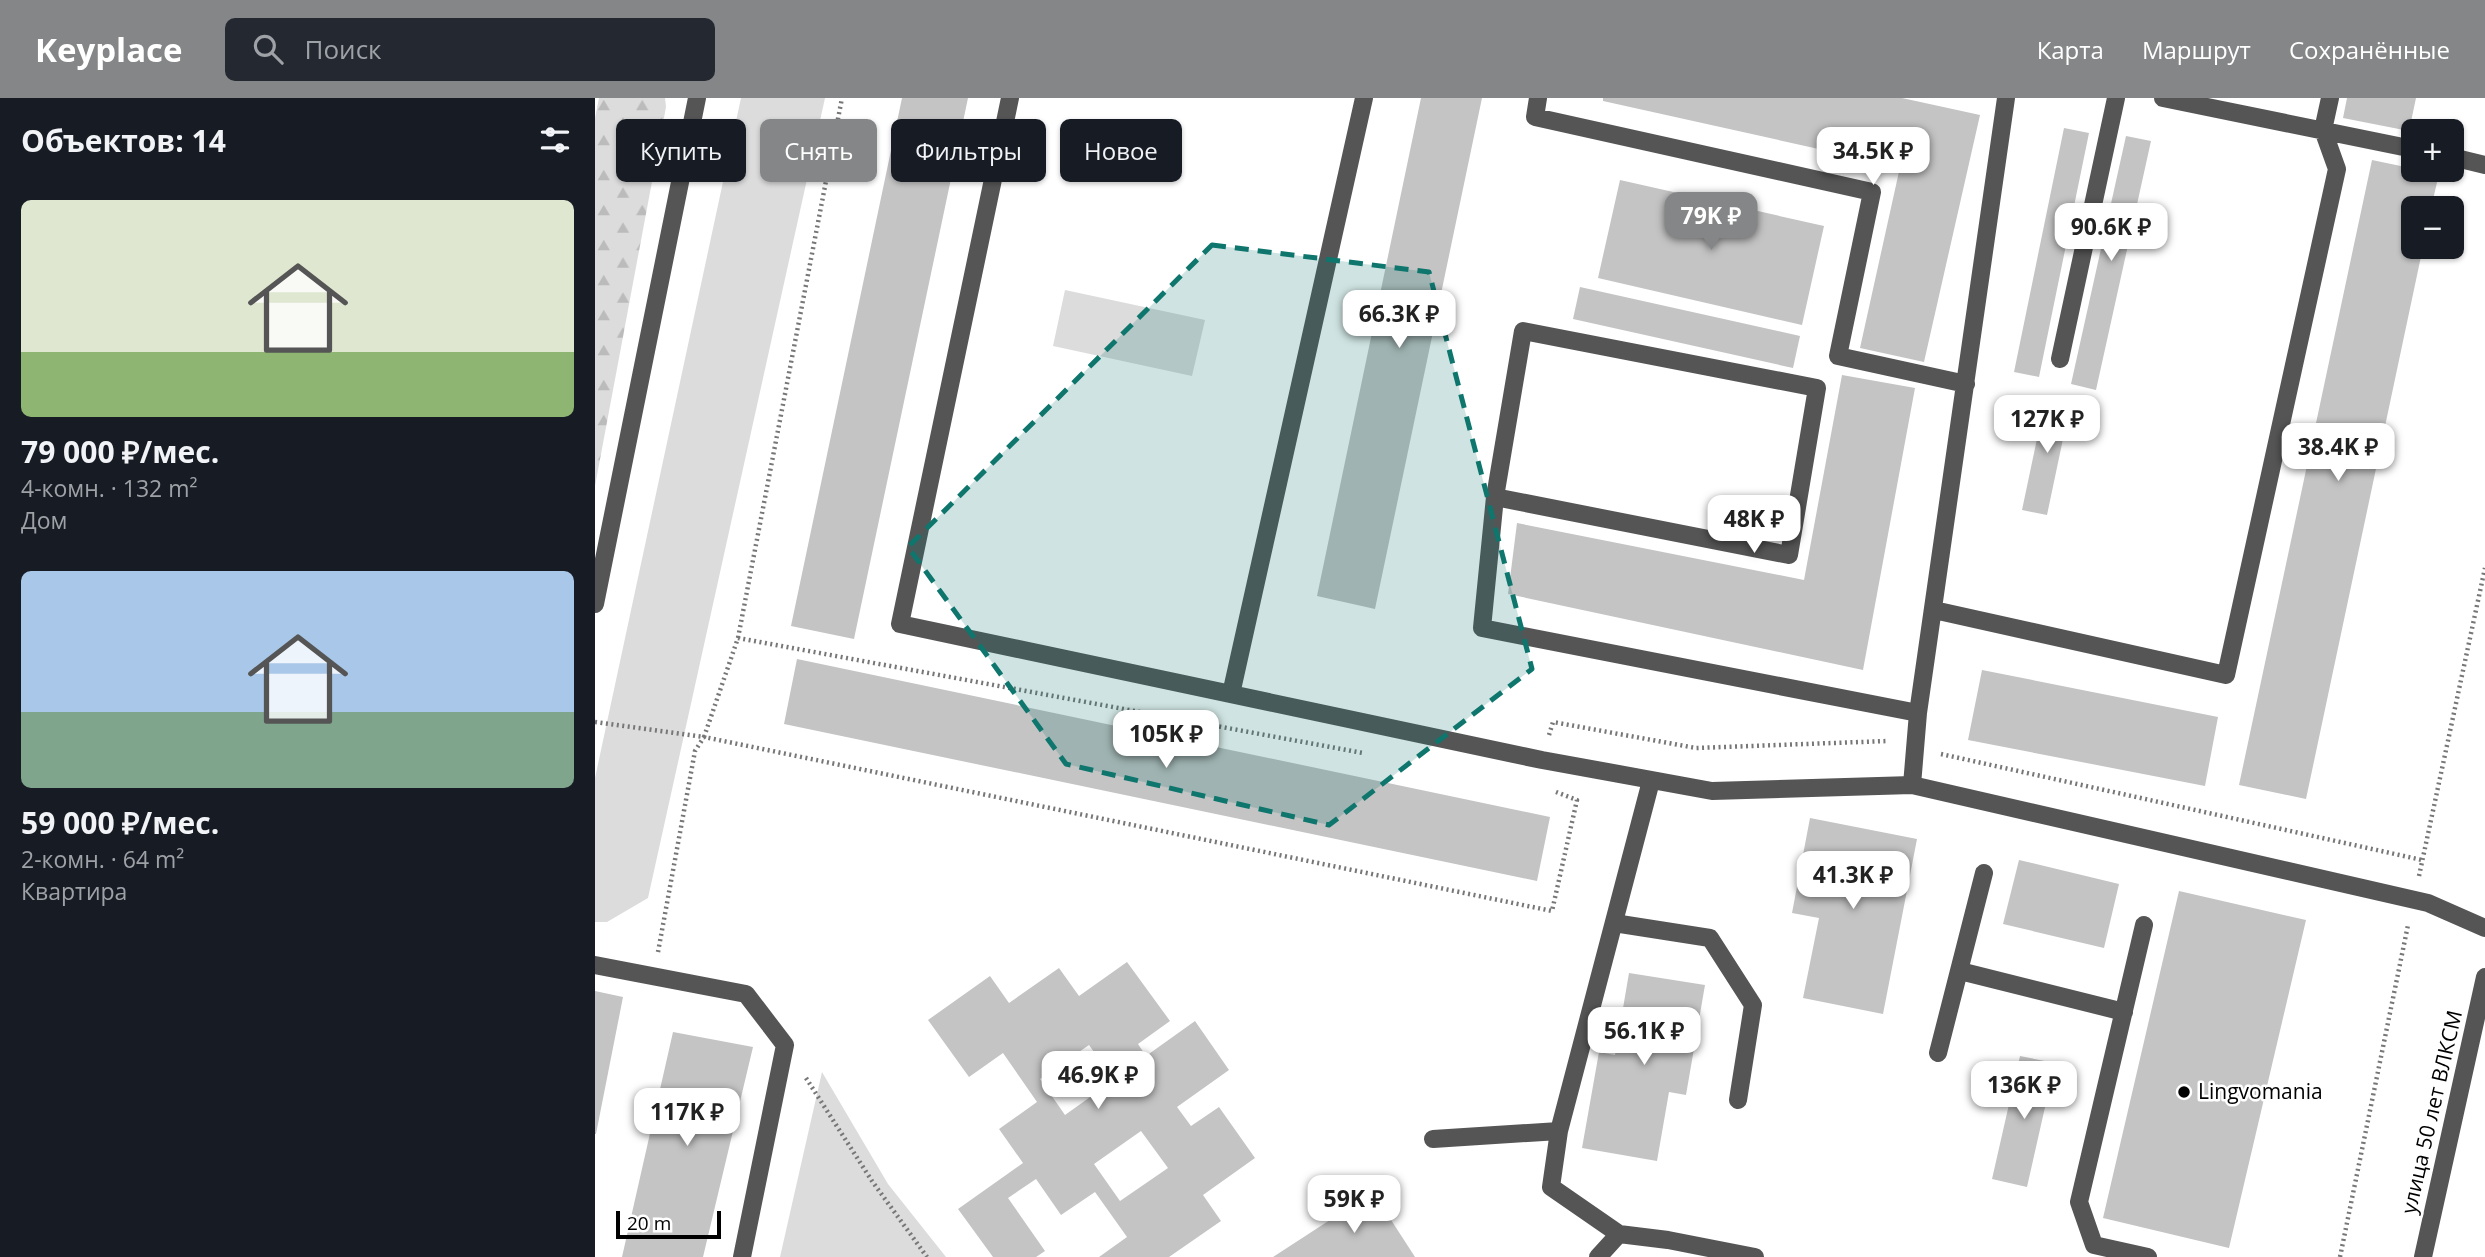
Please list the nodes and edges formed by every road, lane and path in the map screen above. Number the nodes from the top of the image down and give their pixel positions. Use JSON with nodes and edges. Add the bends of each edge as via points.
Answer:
{"nodes":[{"id":1,"x":697,"y":98,"type":"edge"},
{"id":2,"x":842,"y":98,"type":"edge"},
{"id":3,"x":1010,"y":98,"type":"edge"},
{"id":4,"x":1364,"y":98,"type":"edge"},
{"id":5,"x":1538,"y":98,"type":"edge"},
{"id":6,"x":2007,"y":98,"type":"edge"},
{"id":7,"x":2116,"y":98,"type":"edge"},
{"id":8,"x":2163,"y":98,"type":"edge"},
{"id":9,"x":2330,"y":98,"type":"edge"},
{"id":10,"x":2323,"y":130,"type":"junction"},
{"id":11,"x":2401,"y":146,"type":"edge"},
{"id":12,"x":2464,"y":160,"type":"edge"},
{"id":13,"x":2485,"y":164,"type":"edge"},
{"id":14,"x":2060,"y":359,"type":"dead end"},
{"id":15,"x":1966,"y":384,"type":"junction"},
{"id":16,"x":1495,"y":497,"type":"junction"},
{"id":17,"x":595,"y":604,"type":"edge"},
{"id":18,"x":1934,"y":610,"type":"junction"},
{"id":19,"x":738,"y":638,"type":"dead end"},
{"id":20,"x":1231,"y":694,"type":"junction"},
{"id":21,"x":1918,"y":713,"type":"junction"},
{"id":22,"x":1651,"y":781,"type":"junction"},
{"id":23,"x":1912,"y":785,"type":"junction"},
{"id":24,"x":1546,"y":788,"type":"dead end"},
{"id":25,"x":1984,"y":873,"type":"dead end"},
{"id":26,"x":1614,"y":923,"type":"junction"},
{"id":27,"x":2144,"y":925,"type":"dead end"},
{"id":28,"x":2485,"y":928,"type":"edge"},
{"id":29,"x":595,"y":965,"type":"edge"},
{"id":30,"x":1960,"y":971,"type":"junction"},
{"id":31,"x":653,"y":976,"type":"junction"},
{"id":32,"x":2485,"y":977,"type":"edge"},
{"id":33,"x":2124,"y":1012,"type":"junction"},
{"id":34,"x":785,"y":1045,"type":"junction"},
{"id":35,"x":1938,"y":1053,"type":"dead end"},
{"id":36,"x":1738,"y":1100,"type":"dead end"},
{"id":37,"x":1559,"y":1130,"type":"junction"},
{"id":38,"x":1433,"y":1139,"type":"dead end"},
{"id":39,"x":1619,"y":1234,"type":"junction"},
{"id":40,"x":742,"y":1257,"type":"edge"},
{"id":41,"x":927,"y":1257,"type":"edge"},
{"id":42,"x":1598,"y":1257,"type":"edge"},
{"id":43,"x":1755,"y":1257,"type":"edge"},
{"id":44,"x":2148,"y":1257,"type":"edge"},
{"id":45,"x":2423,"y":1257,"type":"edge"}],
"edges":[{"from":1,"to":17,"type":"street"},
{"from":2,"to":19,"type":"path"},
{"from":3,"to":20,"type":"street","via":[[900,624]]},
{"from":4,"to":20,"type":"street"},
{"from":5,"to":15,"type":"street","via":[[1535,117],[1872,192],[1838,356]]},
{"from":6,"to":15,"type":"street"},
{"from":7,"to":14,"type":"street"},
{"from":8,"to":10,"type":"street"},
{"from":9,"to":10,"type":"street"},
{"from":10,"to":11,"type":"street"},
{"from":10,"to":18,"type":"street","via":[[2337,169],[2226,675]]},
{"from":12,"to":13,"type":"street"},
{"from":15,"to":18,"type":"street"},
{"from":16,"to":16,"type":"street","via":[[1789,555],[1817,388],[1523,331]]},
{"from":16,"to":21,"type":"street","via":[[1482,628]]},
{"from":18,"to":21,"type":"street"},
{"from":20,"to":22,"type":"street"},
{"from":21,"to":23,"type":"street"},
{"from":22,"to":23,"type":"street","via":[[1712,791]]},
{"from":22,"to":26,"type":"street"},
{"from":23,"to":28,"type":"street","via":[[2428,904]]},
{"from":24,"to":31,"type":"path","via":[[1577,800],[1552,911],[704,737],[695,751]]},
{"from":25,"to":30,"type":"street"},
{"from":26,"to":36,"type":"street","via":[[1710,938],[1753,1005]]},
{"from":26,"to":37,"type":"street"},
{"from":27,"to":33,"type":"street"},
{"from":29,"to":31,"type":"street"},
{"from":30,"to":33,"type":"street"},
{"from":30,"to":35,"type":"street"},
{"from":31,"to":34,"type":"street","via":[[746,994]]},
{"from":32,"to":45,"type":"street","name":"улица 50 лет ВЛКСМ"},
{"from":33,"to":44,"type":"street","via":[[2079,1202],[2094,1245]]},
{"from":34,"to":40,"type":"street"},
{"from":34,"to":41,"type":"path","via":[[871,1181]]},
{"from":37,"to":38,"type":"street"},
{"from":37,"to":39,"type":"street","via":[[1551,1187]]},
{"from":39,"to":42,"type":"street"},
{"from":39,"to":43,"type":"street"}]}
